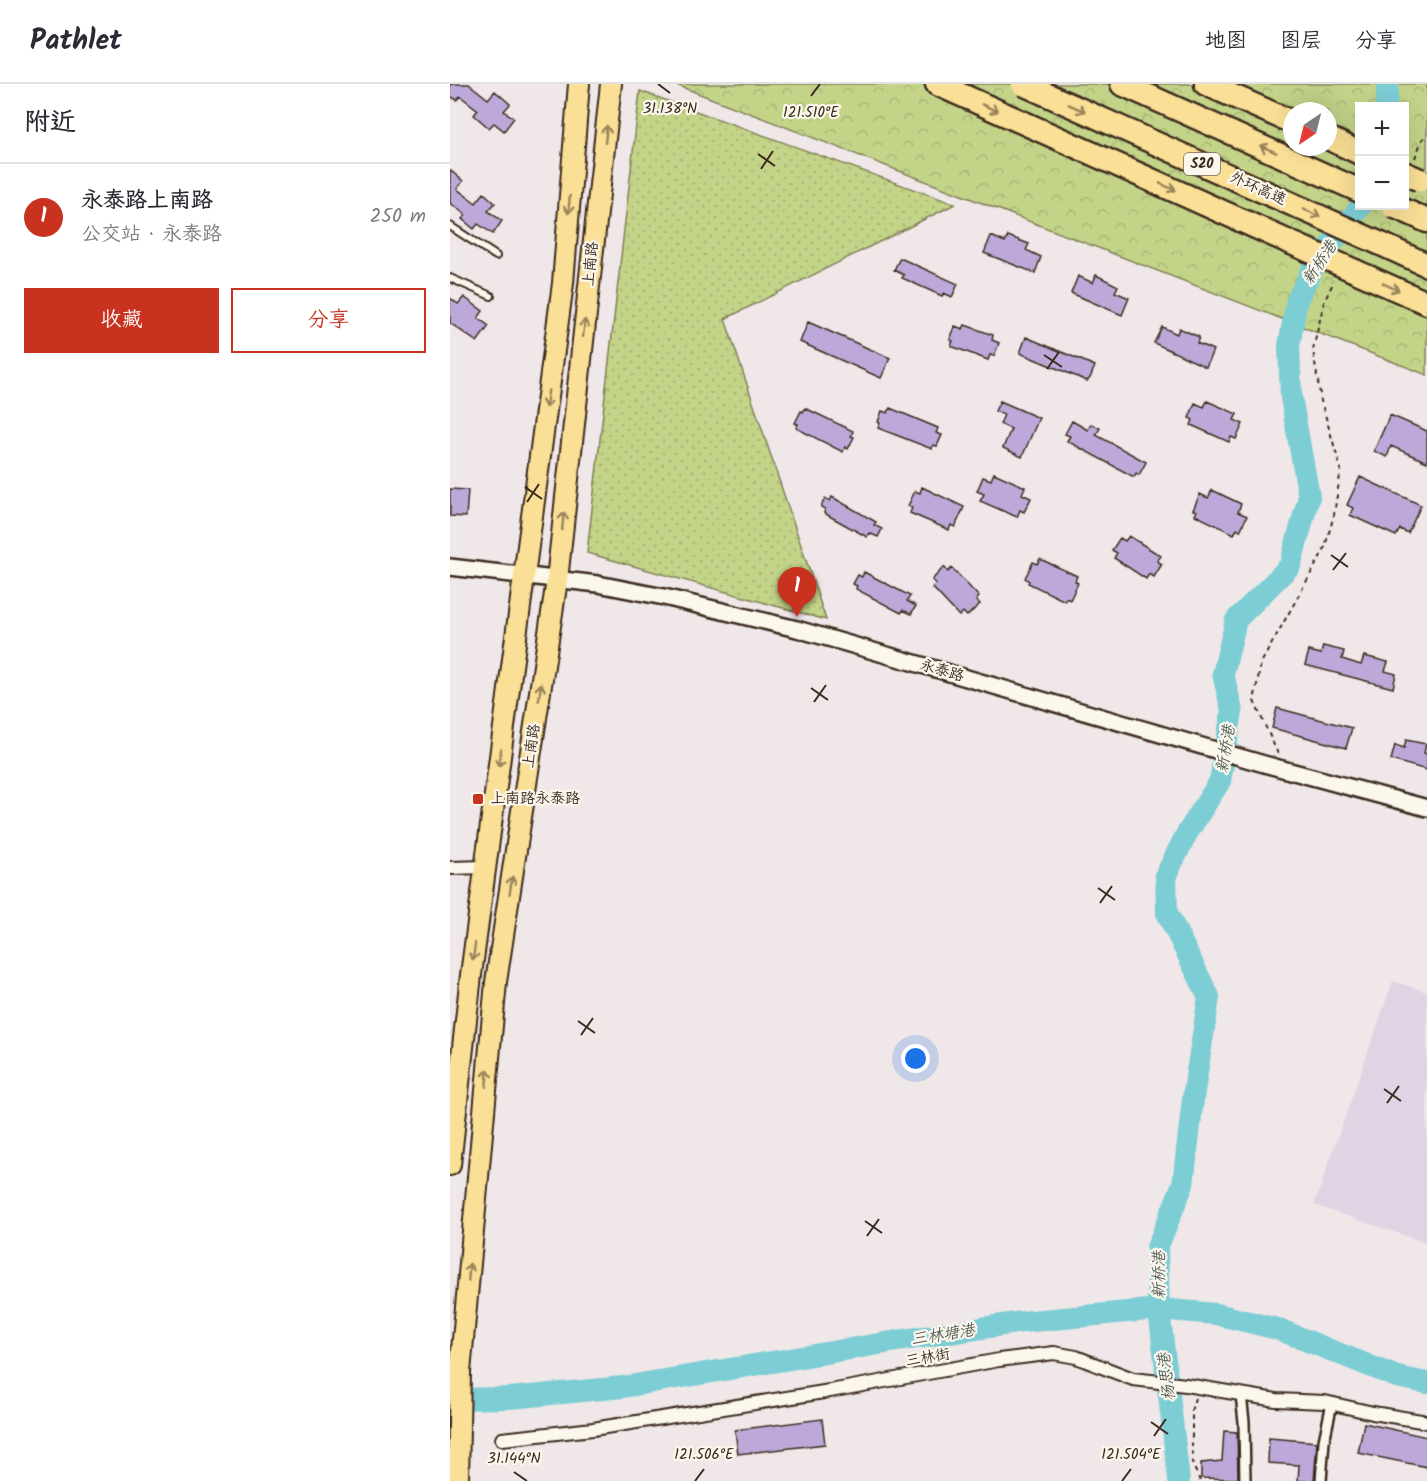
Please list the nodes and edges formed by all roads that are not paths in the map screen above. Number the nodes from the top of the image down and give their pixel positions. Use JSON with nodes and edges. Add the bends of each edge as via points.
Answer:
{"nodes":[{"id":1,"x":579,"y":84,"type":"edge"},
{"id":2,"x":611,"y":84,"type":"edge"},
{"id":3,"x":937,"y":84,"type":"edge"},
{"id":4,"x":1023,"y":84,"type":"edge"},
{"id":5,"x":1122,"y":84,"type":"edge"},
{"id":6,"x":1206,"y":84,"type":"edge"},
{"id":7,"x":1283,"y":118,"type":"edge"},
{"id":8,"x":1337,"y":142,"type":"edge"},
{"id":9,"x":1355,"y":151,"type":"edge"},
{"id":10,"x":1355,"y":188,"type":"edge"},
{"id":11,"x":450,"y":226,"type":"edge"},
{"id":12,"x":495,"y":256,"type":"dead end"},
{"id":13,"x":1427,"y":265,"type":"edge"},
{"id":14,"x":450,"y":278,"type":"edge"},
{"id":15,"x":491,"y":296,"type":"dead end"},
{"id":16,"x":1427,"y":303,"type":"edge"},
{"id":17,"x":450,"y":567,"type":"edge"},
{"id":18,"x":523,"y":575,"type":"junction"},
{"id":19,"x":557,"y":580,"type":"junction"},
{"id":20,"x":1427,"y":808,"type":"edge"},
{"id":21,"x":485,"y":867,"type":"junction"},
{"id":22,"x":450,"y":868,"type":"edge"},
{"id":23,"x":450,"y":1165,"type":"edge"},
{"id":24,"x":1241,"y":1394,"type":"junction"},
{"id":25,"x":1332,"y":1403,"type":"junction"},
{"id":26,"x":1427,"y":1422,"type":"edge"},
{"id":27,"x":502,"y":1439,"type":"dead end"},
{"id":28,"x":458,"y":1481,"type":"edge"},
{"id":29,"x":1245,"y":1481,"type":"edge"},
{"id":30,"x":1321,"y":1481,"type":"edge"}],
"edges":[{"from":1,"to":18,"type":"main road","name":"上南路","one_way":true,"via":[[563,283]]},
{"from":19,"to":2,"type":"main road","name":"上南路","one_way":true},
{"from":3,"to":16,"type":"highway","one_way":true,"bridge":true,"via":[[1287,241],[1346,274]]},
{"from":4,"to":13,"type":"highway","name":"外环高速","number":"S20","one_way":true,"bridge":true},
{"from":10,"to":5,"type":"highway","one_way":true},
{"from":6,"to":7,"type":"highway"},
{"from":8,"to":9,"type":"highway"},
{"from":11,"to":12,"type":"lane"},
{"from":14,"to":15,"type":"lane"},
{"from":17,"to":18,"type":"street","name":"永泰路"},
{"from":18,"to":19,"type":"street","name":"永泰路"},
{"from":18,"to":21,"type":"main road","name":"上南路","one_way":true},
{"from":19,"to":20,"type":"street","name":"永泰路","via":[[664,597],[797,629]]},
{"from":28,"to":19,"type":"main road","name":"上南路","one_way":true,"via":[[460,1372],[496,982]]},
{"from":21,"to":22,"type":"street"},
{"from":21,"to":23,"type":"main road","name":"上南路","one_way":true},
{"from":24,"to":25,"type":"street","name":"三林街","via":[[1276,1401]]},
{"from":24,"to":27,"type":"street","name":"三林街","via":[[1133,1379],[1076,1357],[1054,1353],[593,1429]]},
{"from":24,"to":29,"type":"street"},
{"from":25,"to":26,"type":"street","name":"三林街"},
{"from":25,"to":30,"type":"street"}]}
